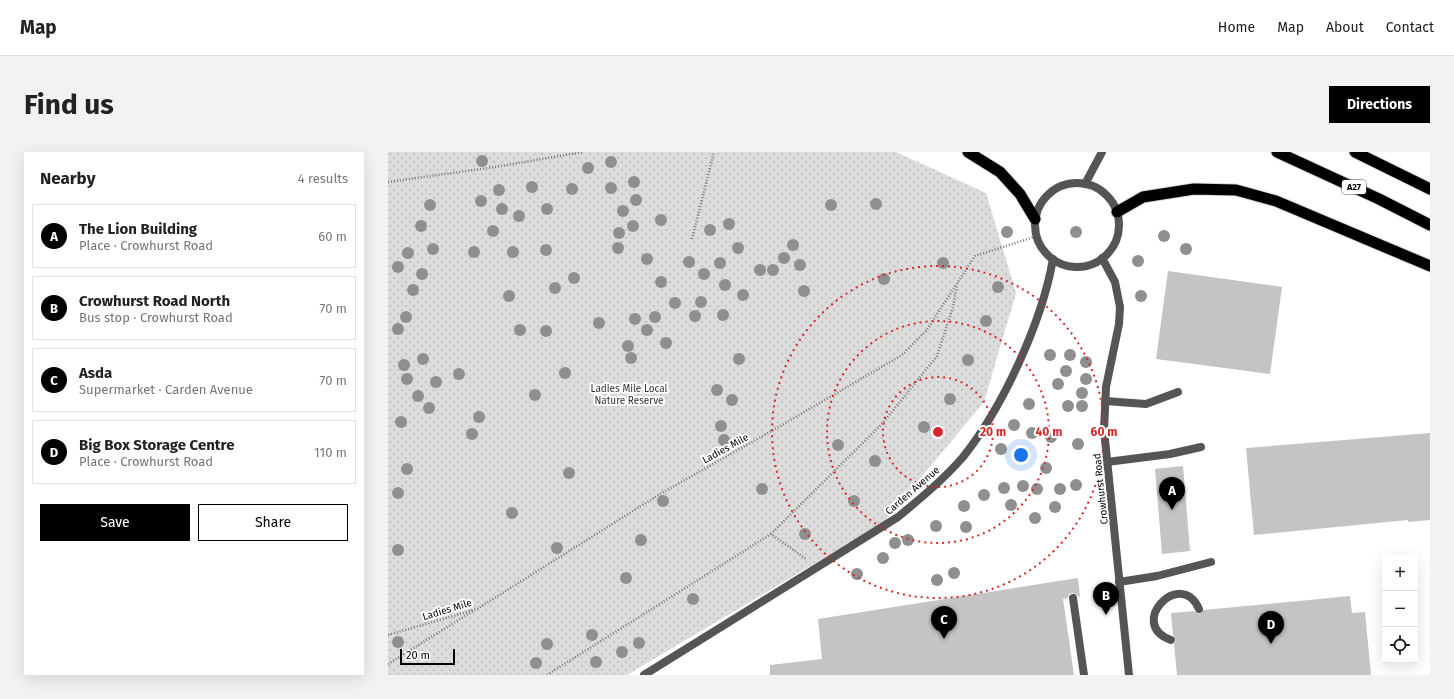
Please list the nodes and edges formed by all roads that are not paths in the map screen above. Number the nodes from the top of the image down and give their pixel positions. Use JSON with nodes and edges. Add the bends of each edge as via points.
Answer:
{"nodes":[{"id":1,"x":968,"y":152,"type":"edge"},
{"id":2,"x":1277,"y":152,"type":"edge"},
{"id":3,"x":1355,"y":152,"type":"edge"},
{"id":4,"x":1100,"y":156,"type":"edge"},
{"id":5,"x":1085,"y":184,"type":"junction"},
{"id":6,"x":1430,"y":189,"type":"edge"},
{"id":7,"x":1117,"y":212,"type":"junction"},
{"id":8,"x":1035,"y":219,"type":"junction"},
{"id":9,"x":1430,"y":225,"type":"edge"},
{"id":10,"x":1102,"y":258,"type":"junction"},
{"id":11,"x":1053,"y":259,"type":"junction"},
{"id":12,"x":1430,"y":266,"type":"edge"},
{"id":13,"x":1178,"y":392,"type":"dead end"},
{"id":14,"x":1104,"y":401,"type":"junction"},
{"id":15,"x":1201,"y":447,"type":"dead end"},
{"id":16,"x":1107,"y":462,"type":"junction"},
{"id":17,"x":1211,"y":562,"type":"dead end"},
{"id":18,"x":1119,"y":582,"type":"junction"},
{"id":19,"x":1073,"y":598,"type":"dead end"},
{"id":20,"x":1199,"y":609,"type":"dead end"},
{"id":21,"x":1171,"y":640,"type":"dead end"},
{"id":22,"x":644,"y":675,"type":"edge"},
{"id":23,"x":1084,"y":675,"type":"edge"},
{"id":24,"x":1129,"y":675,"type":"edge"}],
"edges":[{"from":1,"to":8,"type":"highway","via":[[1000,172],[1020,194]]},
{"from":2,"to":9,"type":"highway","number":"A27"},
{"from":3,"to":6,"type":"highway"},
{"from":4,"to":5,"type":"street"},
{"from":5,"to":7,"type":"street","via":[[1096,187],[1105,194]]},
{"from":5,"to":8,"type":"street","via":[[1072,183],[1058,187],[1047,195],[1039,206]]},
{"from":7,"to":10,"type":"street","via":[[1118,236],[1113,247]]},
{"from":7,"to":12,"type":"highway","via":[[1143,197],[1194,190],[1236,190],[1276,201]]},
{"from":8,"to":11,"type":"street","via":[[1036,236],[1043,249]]},
{"from":10,"to":11,"type":"street","via":[[1093,264],[1080,267],[1066,265]]},
{"from":10,"to":14,"type":"street","name":"Crowhurst Road","via":[[1115,282],[1120,307]]},
{"from":11,"to":22,"type":"street","name":"Carden Avenue","via":[[1040,308],[1008,386],[963,456],[933,488],[898,517]]},
{"from":13,"to":14,"type":"street","via":[[1146,404]]},
{"from":14,"to":16,"type":"street","name":"Crowhurst Road"},
{"from":15,"to":16,"type":"street","via":[[1170,454]]},
{"from":16,"to":18,"type":"street","name":"Crowhurst Road"},
{"from":17,"to":18,"type":"street","via":[[1157,576]]},
{"from":18,"to":24,"type":"street","name":"Crowhurst Road"},
{"from":19,"to":23,"type":"street"},
{"from":20,"to":21,"type":"street","via":[[1192,599],[1181,594],[1169,596],[1160,603],[1155,611],[1155,623],[1163,636]]}]}
